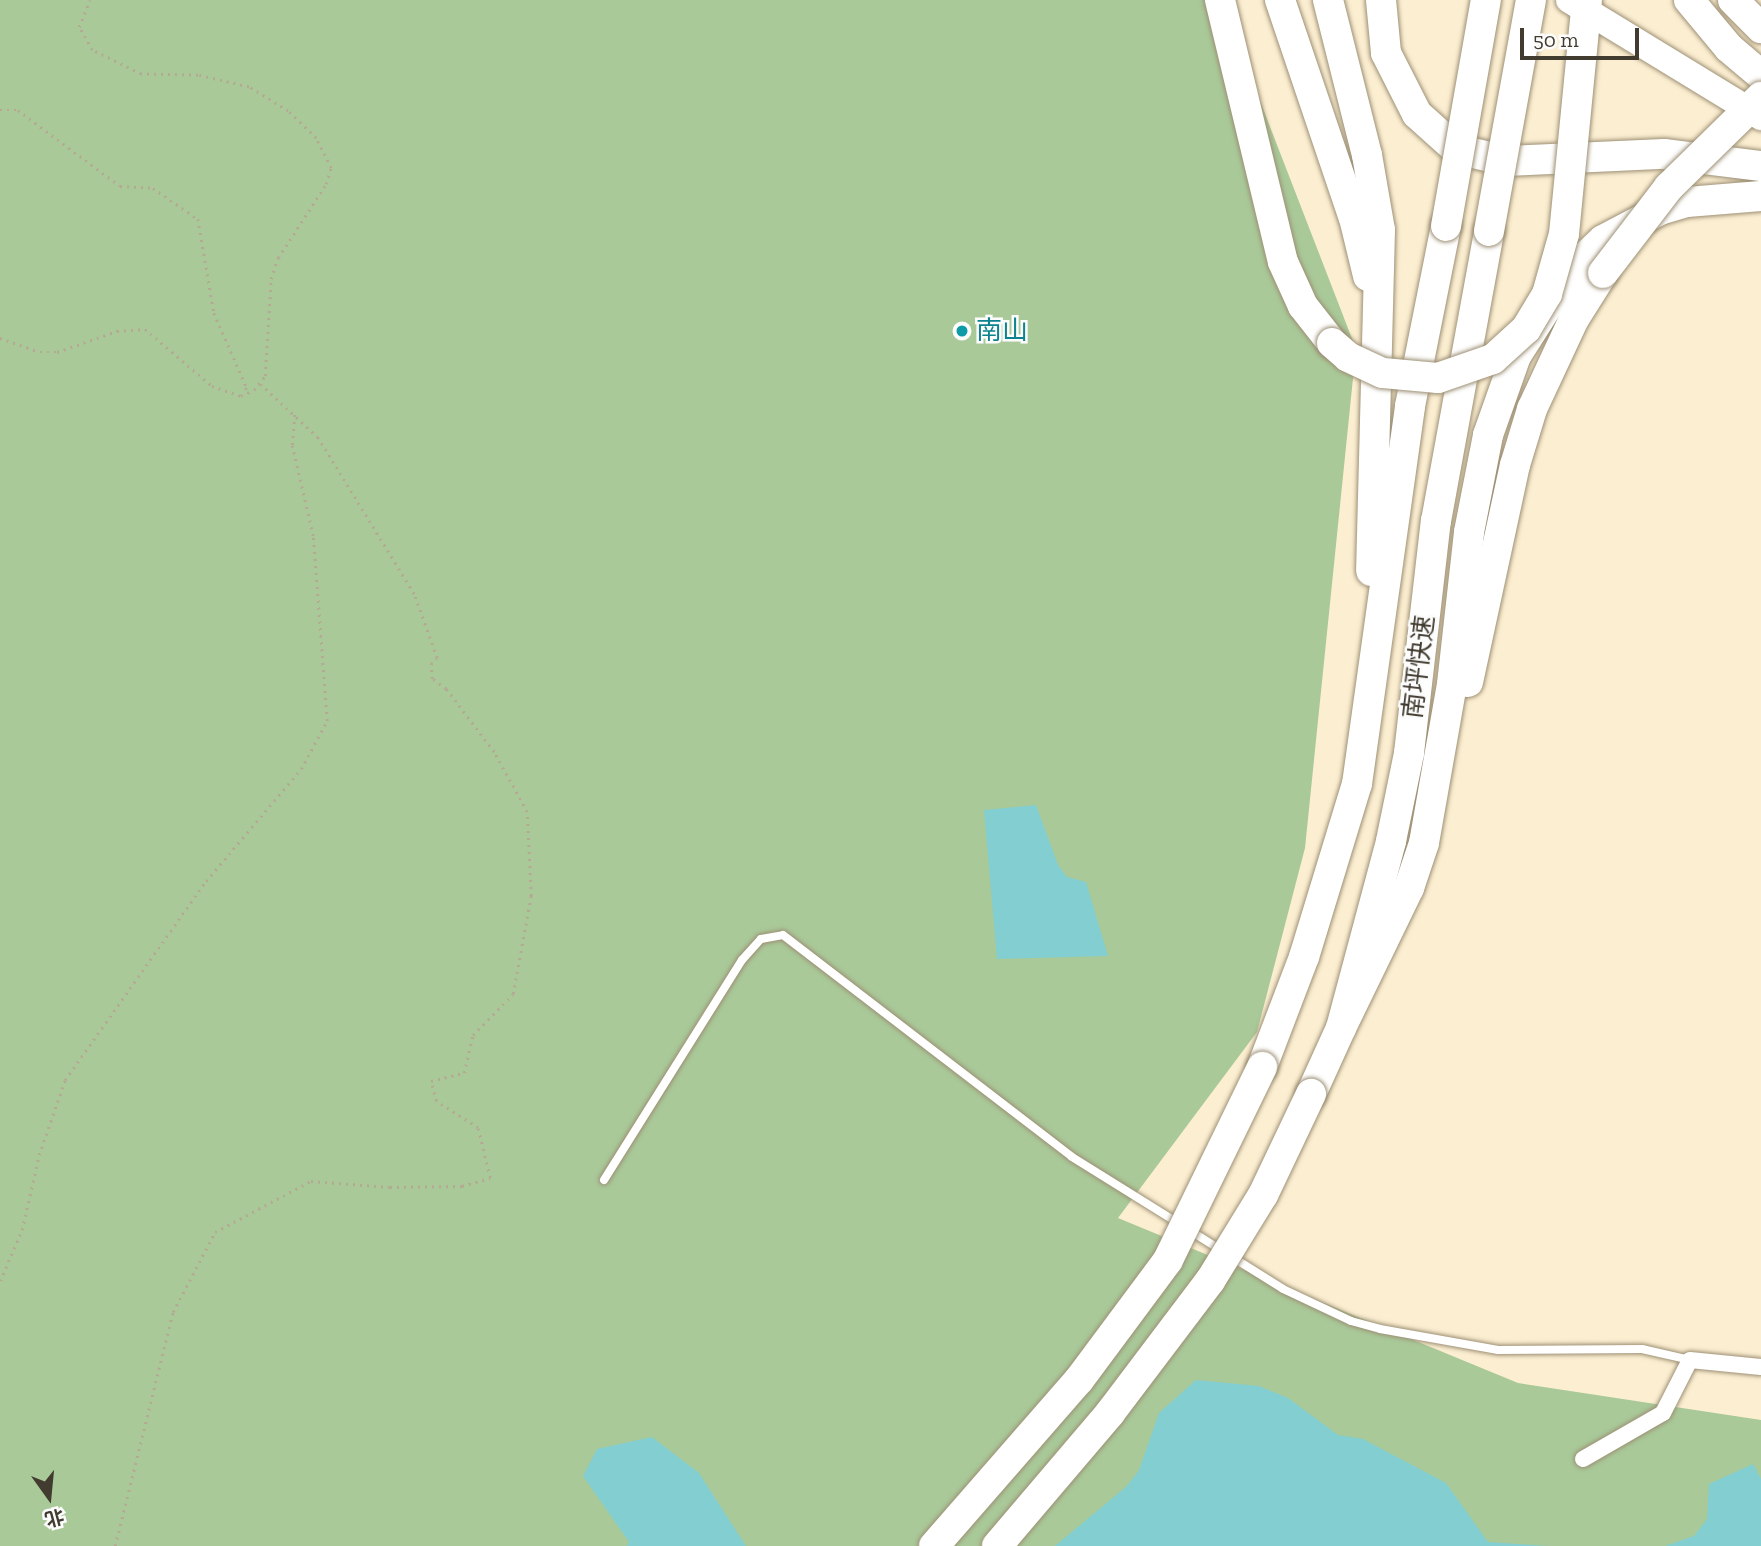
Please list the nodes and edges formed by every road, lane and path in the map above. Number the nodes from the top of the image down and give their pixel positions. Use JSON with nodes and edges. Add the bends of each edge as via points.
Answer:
{"nodes":[{"id":1,"x":90,"y":0,"type":"edge"},
{"id":2,"x":1220,"y":0,"type":"edge"},
{"id":3,"x":1280,"y":0,"type":"edge"},
{"id":4,"x":1328,"y":0,"type":"edge"},
{"id":5,"x":1364,"y":0,"type":"edge"},
{"id":6,"x":1381,"y":0,"type":"edge"},
{"id":7,"x":1486,"y":0,"type":"edge"},
{"id":8,"x":1531,"y":0,"type":"edge"},
{"id":9,"x":1569,"y":0,"type":"edge"},
{"id":10,"x":1587,"y":0,"type":"edge"},
{"id":11,"x":1689,"y":0,"type":"edge"},
{"id":12,"x":1733,"y":0,"type":"edge"},
{"id":13,"x":1761,"y":28,"type":"edge"},
{"id":14,"x":1386,"y":53,"type":"junction"},
{"id":15,"x":1761,"y":75,"type":"edge"},
{"id":16,"x":1761,"y":97,"type":"edge"},
{"id":17,"x":0,"y":110,"type":"edge"},
{"id":18,"x":1761,"y":117,"type":"edge"},
{"id":19,"x":1761,"y":166,"type":"edge"},
{"id":20,"x":1761,"y":196,"type":"edge"},
{"id":21,"x":1379,"y":335,"type":"junction"},
{"id":22,"x":0,"y":338,"type":"edge"},
{"id":23,"x":261,"y":385,"type":"junction"},
{"id":24,"x":241,"y":396,"type":"junction"},
{"id":25,"x":295,"y":412,"type":"junction"},
{"id":26,"x":1376,"y":647,"type":"junction"},
{"id":27,"x":1437,"y":782,"type":"junction"},
{"id":28,"x":1341,"y":1028,"type":"junction"},
{"id":29,"x":604,"y":1180,"type":"dead end"},
{"id":30,"x":0,"y":1280,"type":"edge"},
{"id":31,"x":1690,"y":1360,"type":"junction"},
{"id":32,"x":1761,"y":1367,"type":"edge"},
{"id":33,"x":1583,"y":1459,"type":"dead end"},
{"id":34,"x":115,"y":1546,"type":"edge"},
{"id":35,"x":934,"y":1546,"type":"edge"},
{"id":36,"x":997,"y":1546,"type":"edge"}],
"edges":[{"from":1,"to":23,"type":"path","via":[[79,27],[92,50],[141,74],[198,75],[249,86],[288,111],[327,154],[331,168],[326,184],[278,258],[271,279]]},
{"from":2,"to":10,"type":"highway","bridge":true,"via":[[1283,262],[1303,306],[1348,357],[1383,373],[1438,378],[1493,359],[1526,329],[1547,294],[1564,234]]},
{"from":3,"to":21,"type":"highway","via":[[1354,218]]},
{"from":4,"to":21,"type":"highway","via":[[1375,191],[1381,271]]},
{"from":5,"to":14,"type":"highway"},
{"from":6,"to":14,"type":"highway"},
{"from":7,"to":26,"type":"highway","name":"南坪快速","bridge":true,"via":[[1410,406]]},
{"from":8,"to":28,"type":"highway","name":"南坪快速","bridge":true,"via":[[1436,522],[1409,753],[1391,841]]},
{"from":9,"to":18,"type":"main road","bridge":true},
{"from":11,"to":15,"type":"highway","via":[[1730,48]]},
{"from":12,"to":13,"type":"highway"},
{"from":14,"to":19,"type":"highway","via":[[1417,114],[1433,133],[1456,149],[1482,157],[1538,163],[1664,154]]},
{"from":16,"to":27,"type":"highway","bridge":true,"via":[[1669,187],[1574,319],[1532,409],[1515,465],[1461,710]]},
{"from":17,"to":24,"type":"path","via":[[18,110],[120,186],[153,188],[198,219],[214,313],[247,387]]},
{"from":20,"to":27,"type":"highway","via":[[1716,197],[1660,209],[1603,240],[1570,271],[1516,356],[1488,435],[1469,532]]},
{"from":21,"to":26,"type":"highway","via":[[1369,546]]},
{"from":22,"to":24,"type":"path","via":[[40,352],[57,352],[117,331],[145,329],[212,386]]},
{"from":23,"to":24,"type":"path"},
{"from":23,"to":25,"type":"path"},
{"from":25,"to":30,"type":"path","via":[[292,445],[313,536],[327,721],[301,769],[206,881],[65,1080],[39,1155],[22,1230]]},
{"from":25,"to":34,"type":"path","via":[[338,468],[414,594],[437,658],[431,664],[432,679],[446,689],[494,752],[527,812],[531,896],[513,994],[473,1035],[464,1073],[432,1081],[436,1101],[478,1128],[490,1178],[463,1186],[390,1188],[312,1181],[215,1232],[173,1312]]},
{"from":26,"to":35,"type":"highway","name":"南坪快速","bridge":true,"via":[[1357,784],[1304,957],[1262,1067],[1168,1260],[1079,1380]]},
{"from":27,"to":28,"type":"highway","via":[[1409,888]]},
{"from":28,"to":36,"type":"highway","name":"南坪快速","bridge":true,"via":[[1263,1195],[1210,1281],[1110,1413]]},
{"from":29,"to":31,"type":"lane","via":[[742,960],[761,939],[783,935],[1072,1157],[1283,1289],[1351,1321],[1498,1350],[1642,1349]]},
{"from":31,"to":32,"type":"street"},
{"from":31,"to":33,"type":"street","via":[[1663,1413]]}]}
